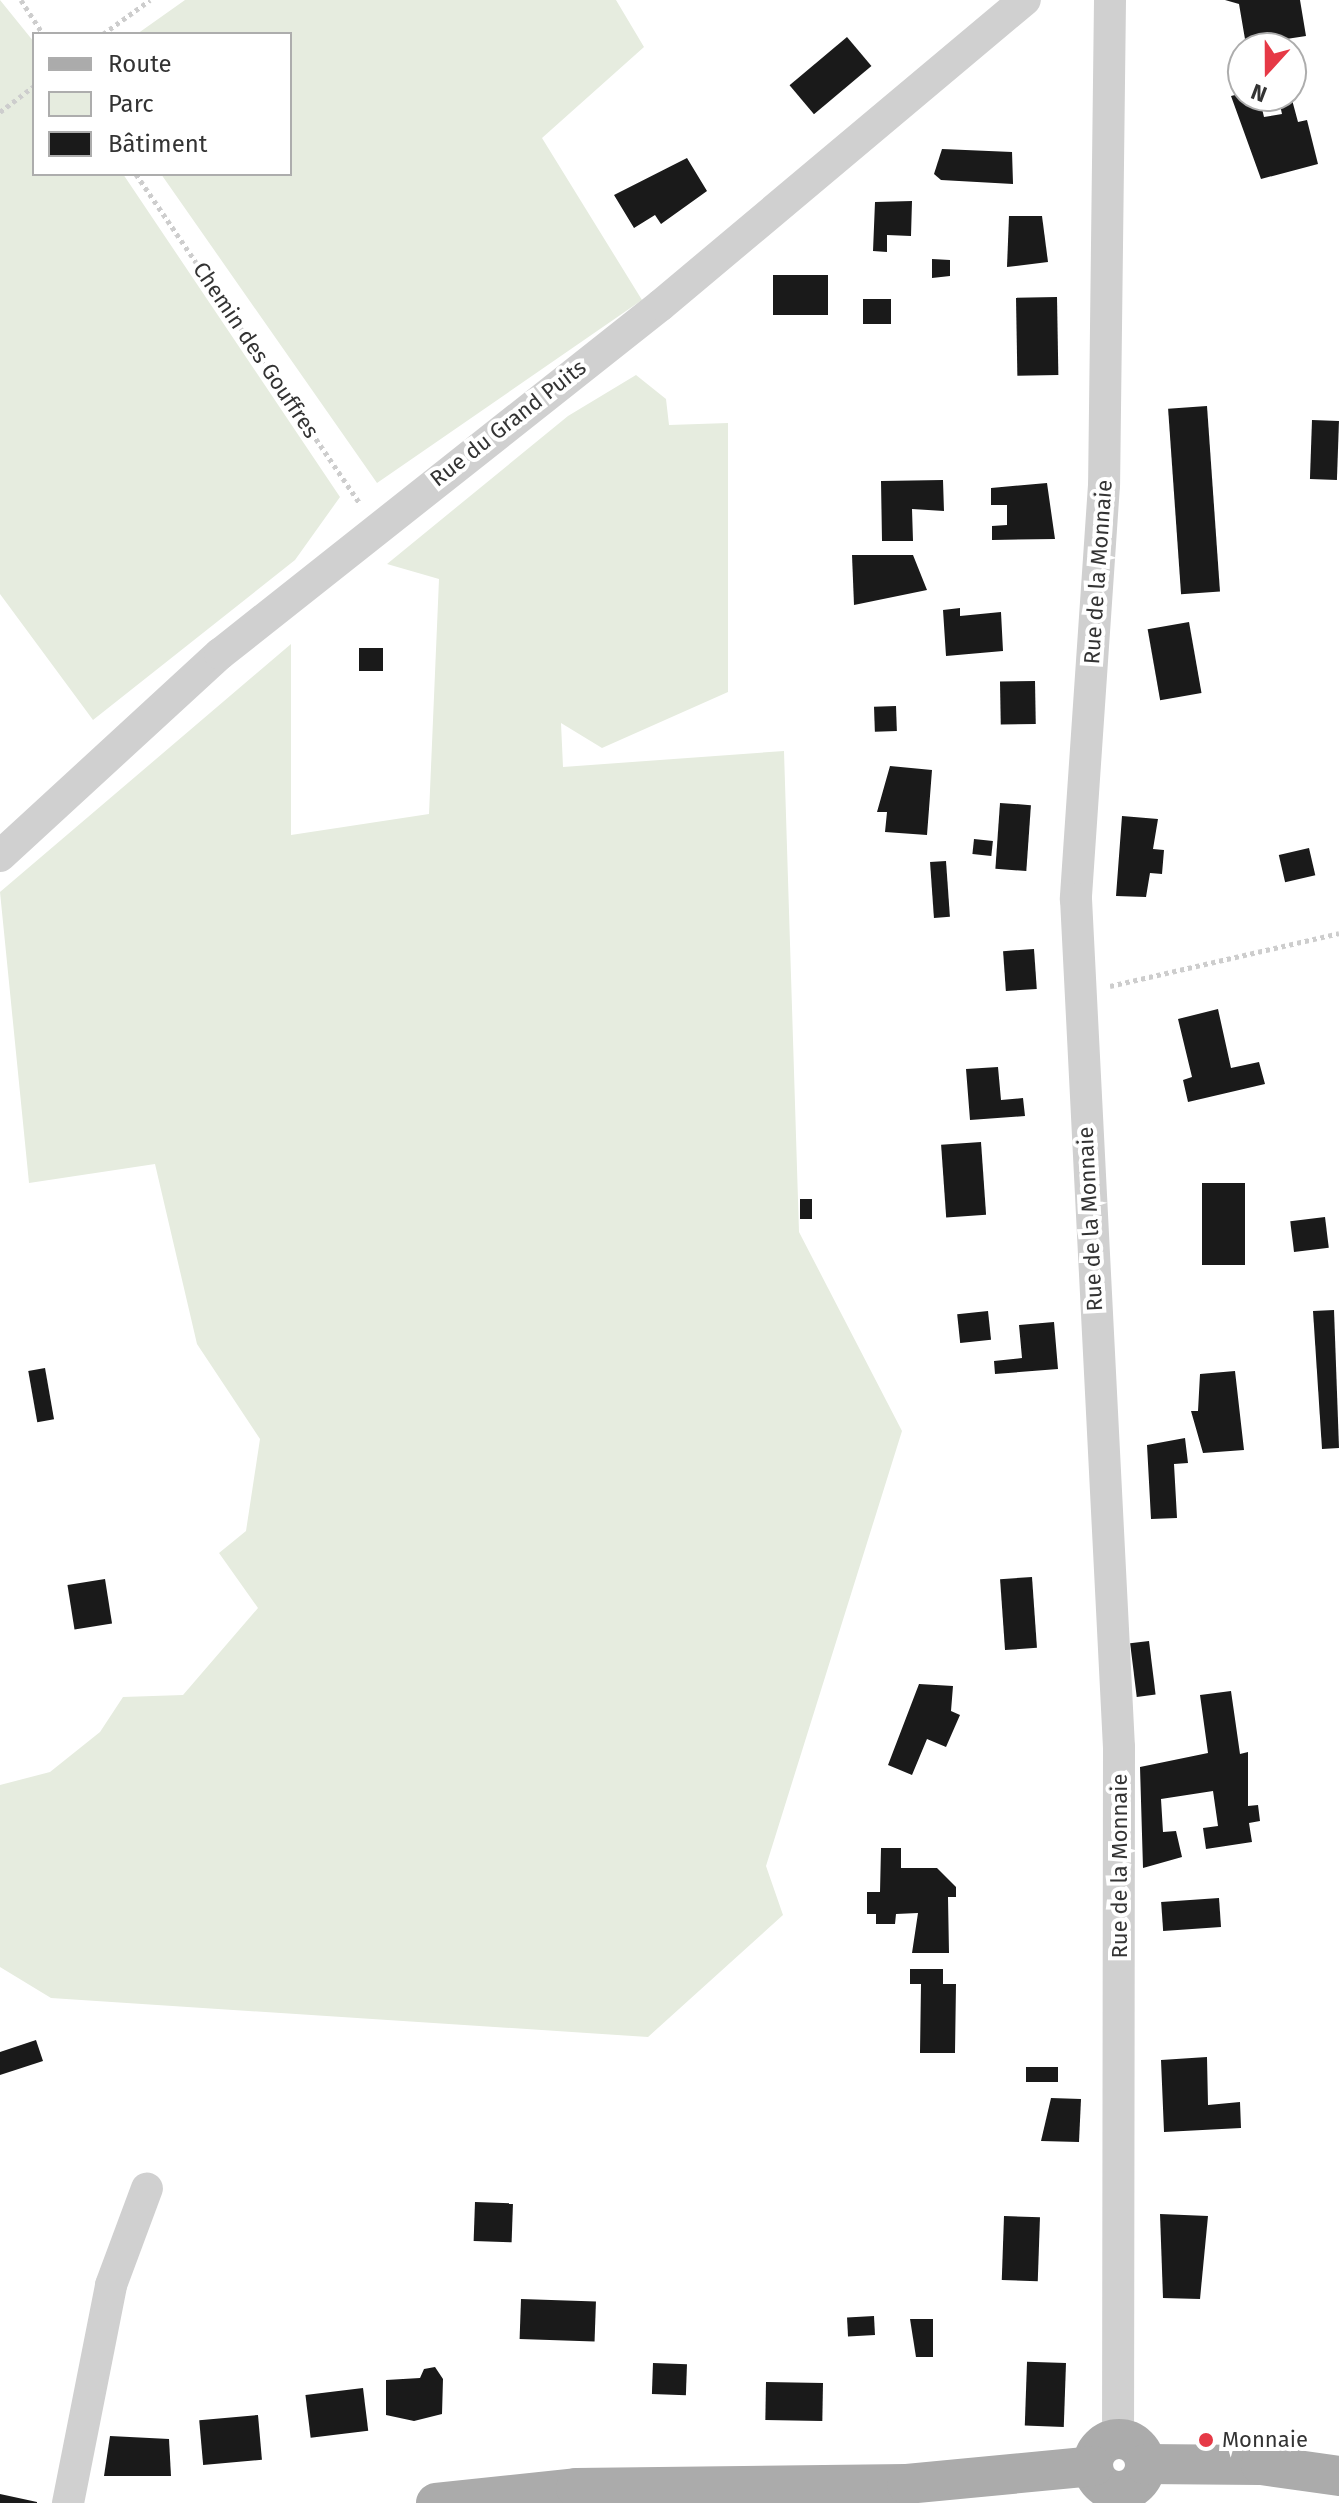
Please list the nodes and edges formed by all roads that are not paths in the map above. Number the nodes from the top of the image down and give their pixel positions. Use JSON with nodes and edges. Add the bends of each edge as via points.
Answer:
{"nodes":[{"id":1,"x":1025,"y":0,"type":"edge"},
{"id":2,"x":1110,"y":0,"type":"edge"},
{"id":3,"x":0,"y":856,"type":"edge"},
{"id":4,"x":147,"y":2188,"type":"dead end"},
{"id":5,"x":1117,"y":2472,"type":"edge"},
{"id":6,"x":1339,"y":2476,"type":"edge"},
{"id":7,"x":68,"y":2503,"type":"edge"},
{"id":8,"x":436,"y":2503,"type":"edge"}],
"edges":[{"from":1,"to":3,"type":"street","name":"Rue du Grand Puits","via":[[661,305],[375,526],[209,664]]},
{"from":2,"to":5,"type":"street","name":"Rue de la Monnaie","via":[[1104,485],[1076,899],[1119,1747]]},
{"from":4,"to":7,"type":"street","via":[[111,2285]]},
{"from":5,"to":6,"type":"main road","via":[[1261,2465]]},
{"from":5,"to":8,"type":"main road","via":[[907,2484],[576,2488]]}]}
